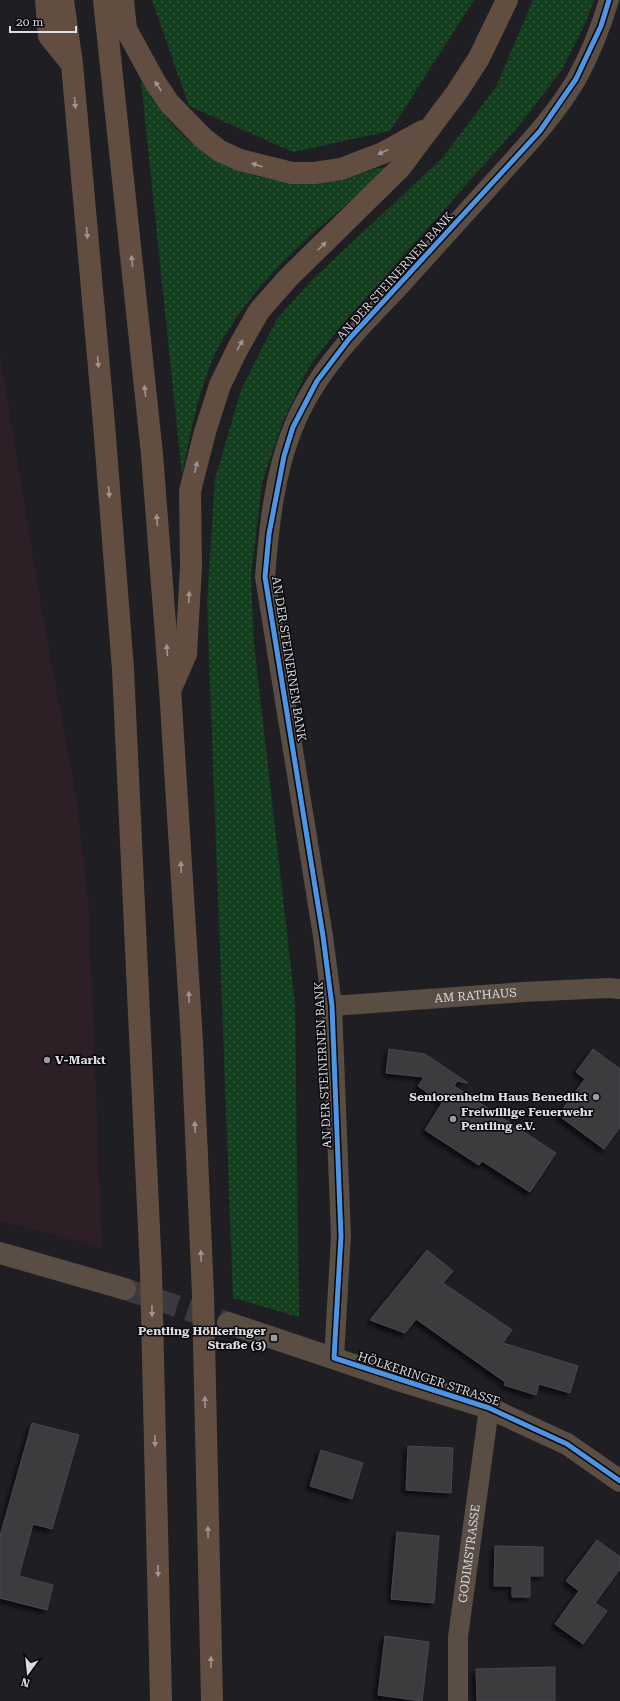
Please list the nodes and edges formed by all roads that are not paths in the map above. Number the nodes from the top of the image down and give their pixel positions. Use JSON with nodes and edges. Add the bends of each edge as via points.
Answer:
{"nodes":[{"id":1,"x":46,"y":0,"type":"edge"},
{"id":2,"x":63,"y":0,"type":"edge"},
{"id":3,"x":104,"y":0,"type":"edge"},
{"id":4,"x":122,"y":0,"type":"edge"},
{"id":5,"x":507,"y":0,"type":"edge"},
{"id":6,"x":609,"y":0,"type":"edge"},
{"id":7,"x":72,"y":64,"type":"junction"},
{"id":8,"x":430,"y":127,"type":"junction"},
{"id":9,"x":170,"y":688,"type":"junction"},
{"id":10,"x":620,"y":989,"type":"edge"},
{"id":11,"x":332,"y":1006,"type":"junction"},
{"id":12,"x":0,"y":1253,"type":"edge"},
{"id":13,"x":125,"y":1289,"type":"tunnel mouth"},
{"id":14,"x":228,"y":1322,"type":"tunnel mouth"},
{"id":15,"x":334,"y":1358,"type":"junction"},
{"id":16,"x":490,"y":1408,"type":"junction"},
{"id":17,"x":620,"y":1481,"type":"edge"},
{"id":18,"x":162,"y":1701,"type":"edge"},
{"id":19,"x":212,"y":1701,"type":"edge"},
{"id":20,"x":458,"y":1701,"type":"edge"}],
"edges":[{"from":1,"to":7,"type":"highway","via":[[49,36]]},
{"from":2,"to":7,"type":"highway"},
{"from":9,"to":3,"type":"highway","one_way":true,"via":[[152,454]]},
{"from":8,"to":4,"type":"highway","one_way":true,"via":[[383,153],[341,169],[292,173],[240,160],[220,151],[203,138],[169,103],[126,29]]},
{"from":5,"to":8,"type":"highway","via":[[479,58]]},
{"from":6,"to":11,"type":"street","name":"AN DER STEINERNEN BANK","via":[[601,26],[576,79],[540,131],[349,339],[317,382],[293,427],[284,456],[269,534],[265,577],[322,928]]},
{"from":7,"to":18,"type":"highway","one_way":true,"via":[[123,669],[152,1272]]},
{"from":9,"to":8,"type":"highway","one_way":true,"via":[[186,654],[191,567],[190,491],[204,432],[220,385],[259,311],[288,278],[400,168]]},
{"from":19,"to":9,"type":"highway","one_way":true,"via":[[203,1295],[192,1041]]},
{"from":10,"to":11,"type":"street","name":"AM RATHAUS","via":[[523,992]]},
{"from":11,"to":15,"type":"street","name":"AN DER STEINERNEN BANK","via":[[341,1236]]},
{"from":12,"to":13,"type":"street"},
{"from":14,"to":15,"type":"street","name":"HÖLKERINGER STRASSE"},
{"from":15,"to":16,"type":"street","name":"HÖLKERINGER STRASSE"},
{"from":16,"to":17,"type":"street","name":"HÖLKERINGER STRASSE","via":[[567,1444]]},
{"from":16,"to":20,"type":"street","name":"GODIMSTRASSE","via":[[458,1637]]}]}
